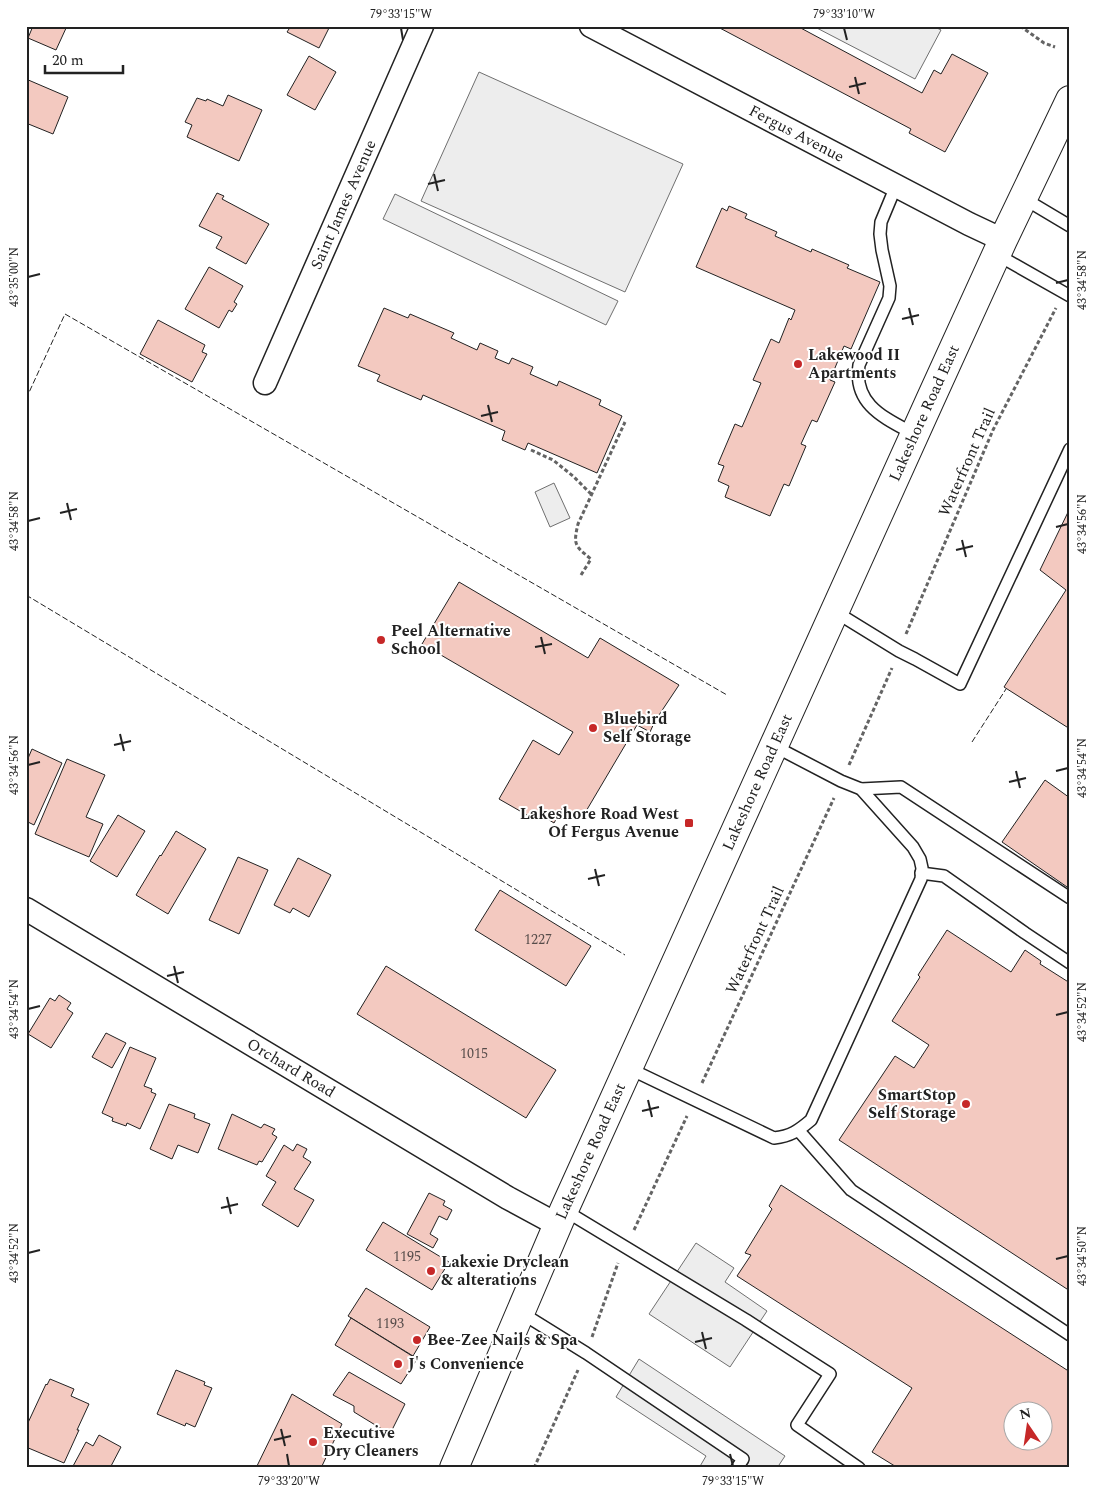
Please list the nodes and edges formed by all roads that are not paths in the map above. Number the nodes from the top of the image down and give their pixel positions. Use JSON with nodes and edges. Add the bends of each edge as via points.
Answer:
{"nodes":[{"id":1,"x":422,"y":26,"type":"edge"},
{"id":2,"x":591,"y":26,"type":"edge"},
{"id":3,"x":1070,"y":100,"type":"edge"},
{"id":4,"x":896,"y":186,"type":"junction"},
{"id":5,"x":1024,"y":198,"type":"junction"},
{"id":6,"x":1070,"y":226,"type":"edge"},
{"id":7,"x":1000,"y":247,"type":"junction"},
{"id":8,"x":1070,"y":296,"type":"edge"},
{"id":9,"x":265,"y":383,"type":"dead end"},
{"id":10,"x":914,"y":434,"type":"junction"},
{"id":11,"x":1070,"y":449,"type":"edge"},
{"id":12,"x":834,"y":611,"type":"junction"},
{"id":13,"x":774,"y":746,"type":"junction"},
{"id":14,"x":861,"y":789,"type":"junction"},
{"id":15,"x":921,"y":873,"type":"junction"},
{"id":16,"x":1070,"y":898,"type":"edge"},
{"id":17,"x":26,"y":909,"type":"edge"},
{"id":18,"x":1070,"y":963,"type":"edge"},
{"id":19,"x":628,"y":1068,"type":"junction"},
{"id":20,"x":799,"y":1131,"type":"junction"},
{"id":21,"x":561,"y":1217,"type":"junction"},
{"id":22,"x":520,"y":1312,"type":"junction"},
{"id":23,"x":1070,"y":1335,"type":"edge"},
{"id":24,"x":454,"y":1468,"type":"edge"},
{"id":25,"x":737,"y":1468,"type":"edge"},
{"id":26,"x":860,"y":1468,"type":"edge"}],
"edges":[{"from":1,"to":9,"type":"street","name":"Saint James Avenue"},
{"from":2,"to":4,"type":"street","name":"Fergus Avenue"},
{"from":3,"to":5,"type":"main road","name":"Lakeshore Road East"},
{"from":4,"to":7,"type":"street","name":"Fergus Avenue"},
{"from":4,"to":10,"type":"lane","via":[[881,222],[880,234],[890,286],[889,298],[859,364],[858,374],[863,395],[870,406],[879,415]]},
{"from":5,"to":6,"type":"lane"},
{"from":5,"to":7,"type":"main road","name":"Lakeshore Road East"},
{"from":7,"to":8,"type":"lane"},
{"from":7,"to":10,"type":"main road","name":"Lakeshore Road East"},
{"from":10,"to":12,"type":"main road","name":"Lakeshore Road East"},
{"from":11,"to":12,"type":"lane","via":[[960,684]]},
{"from":12,"to":13,"type":"main road","name":"Lakeshore Road East"},
{"from":13,"to":14,"type":"lane"},
{"from":13,"to":19,"type":"main road","name":"Lakeshore Road East"},
{"from":14,"to":15,"type":"lane","via":[[913,847],[920,859]]},
{"from":14,"to":16,"type":"lane","via":[[901,788]]},
{"from":15,"to":18,"type":"lane","via":[[944,876]]},
{"from":15,"to":20,"type":"lane","via":[[811,1120]]},
{"from":17,"to":21,"type":"street","name":"Orchard Road","via":[[508,1198]]},
{"from":19,"to":20,"type":"lane","via":[[774,1138]]},
{"from":19,"to":21,"type":"main road","name":"Lakeshore Road East"},
{"from":20,"to":23,"type":"lane","via":[[851,1190]]},
{"from":21,"to":22,"type":"main road","name":"Lakeshore Road East"},
{"from":21,"to":26,"type":"lane","via":[[722,1306],[830,1374],[797,1425]]},
{"from":22,"to":24,"type":"main road","name":"Lakeshore Road East"},
{"from":22,"to":25,"type":"lane","via":[[744,1459]]}]}
